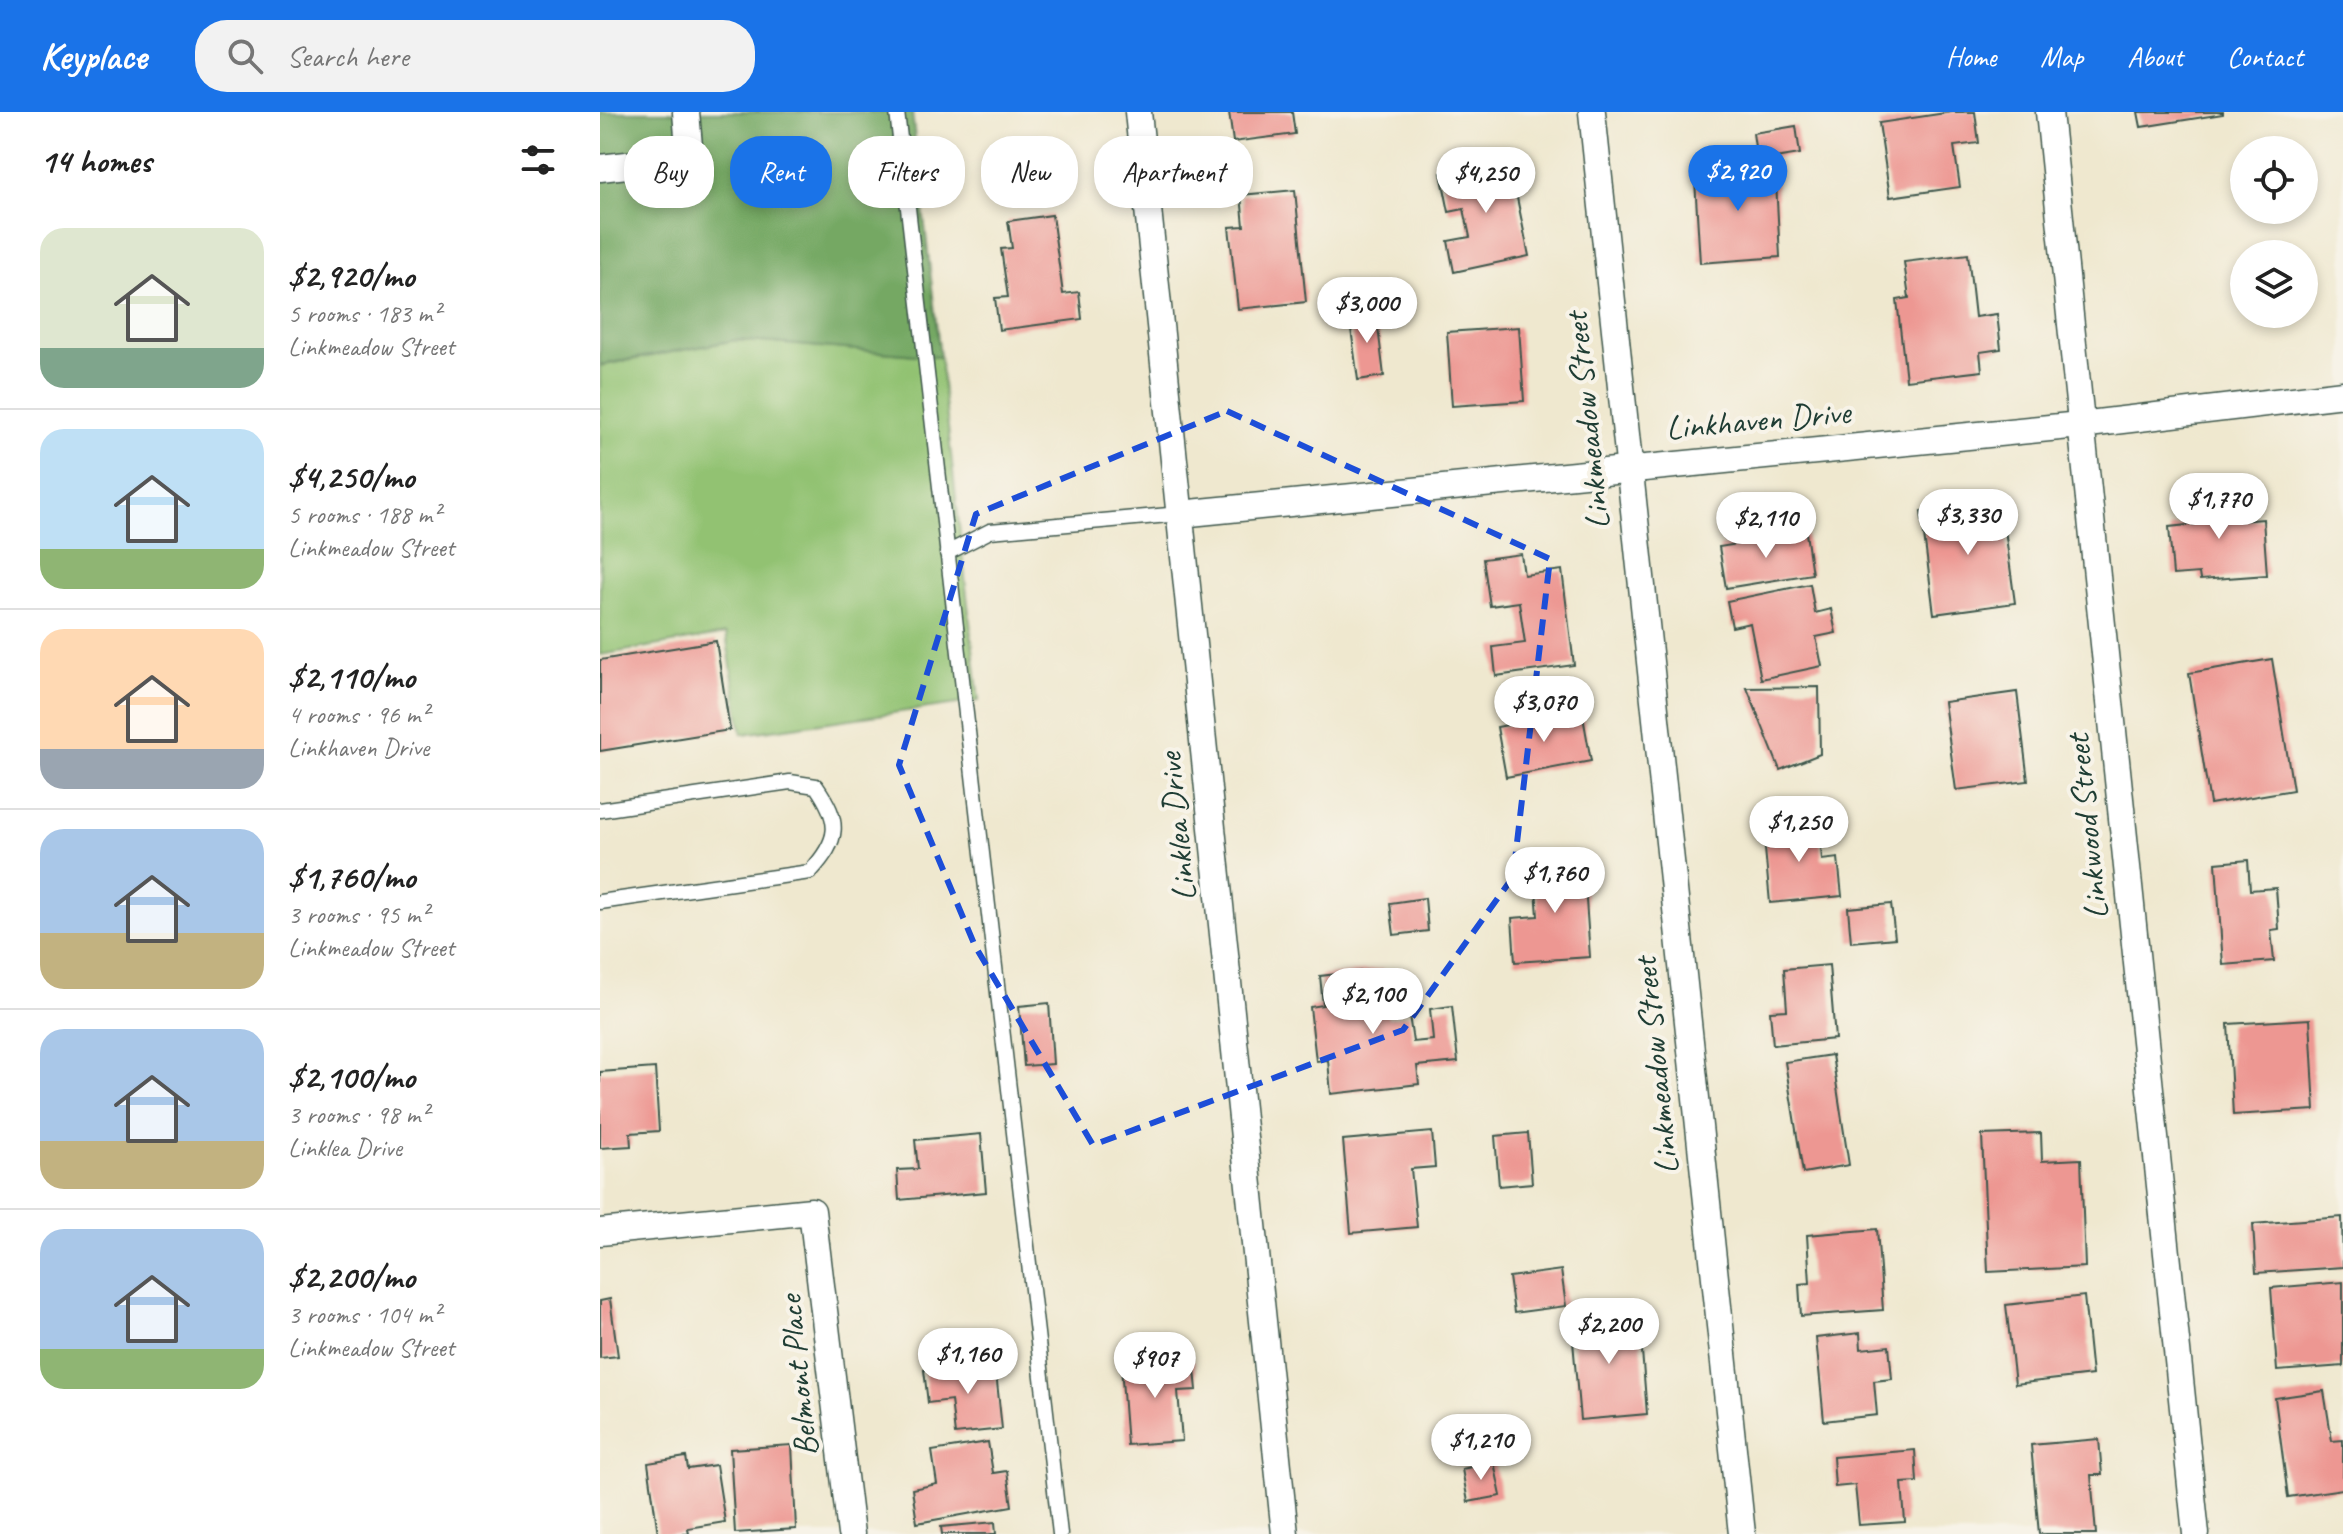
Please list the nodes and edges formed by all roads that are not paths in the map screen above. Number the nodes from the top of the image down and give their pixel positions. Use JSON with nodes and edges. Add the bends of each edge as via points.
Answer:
{"nodes":[{"id":1,"x":686,"y":112,"type":"edge"},
{"id":2,"x":897,"y":112,"type":"edge"},
{"id":3,"x":1138,"y":112,"type":"edge"},
{"id":4,"x":1592,"y":112,"type":"edge"},
{"id":5,"x":2049,"y":112,"type":"edge"},
{"id":6,"x":600,"y":168,"type":"edge"},
{"id":7,"x":2343,"y":394,"type":"edge"},
{"id":8,"x":2080,"y":425,"type":"junction"},
{"id":9,"x":1627,"y":468,"type":"junction"},
{"id":10,"x":1180,"y":514,"type":"junction"},
{"id":11,"x":947,"y":553,"type":"junction"},
{"id":12,"x":600,"y":810,"type":"edge"},
{"id":13,"x":600,"y":902,"type":"edge"},
{"id":14,"x":600,"y":1232,"type":"edge"},
{"id":15,"x":851,"y":1534,"type":"edge"},
{"id":16,"x":1060,"y":1534,"type":"edge"},
{"id":17,"x":1285,"y":1534,"type":"edge"},
{"id":18,"x":1742,"y":1534,"type":"edge"},
{"id":19,"x":2196,"y":1534,"type":"edge"}],
"edges":[{"from":1,"to":6,"type":"street","via":[[690,158]]},
{"from":2,"to":11,"type":"lane"},
{"from":3,"to":10,"type":"street","name":"Linklea Drive"},
{"from":4,"to":9,"type":"street","name":"Linkmeadow Street"},
{"from":5,"to":8,"type":"street","name":"Linkwood Street"},
{"from":7,"to":8,"type":"street","name":"Linkhaven Drive"},
{"from":8,"to":9,"type":"street","name":"Linkhaven Drive"},
{"from":8,"to":19,"type":"street","name":"Linkwood Street"},
{"from":9,"to":10,"type":"street","name":"Linkhaven Drive"},
{"from":9,"to":18,"type":"street","name":"Linkmeadow Street"},
{"from":10,"to":11,"type":"lane","via":[[990,531]]},
{"from":10,"to":17,"type":"street","name":"Linklea Drive"},
{"from":11,"to":16,"type":"lane"},
{"from":12,"to":13,"type":"lane","via":[[790,782],[816,786],[833,810],[834,835],[829,852],[810,872]]},
{"from":14,"to":15,"type":"street","name":"Belmont Place","via":[[812,1211]]}]}
